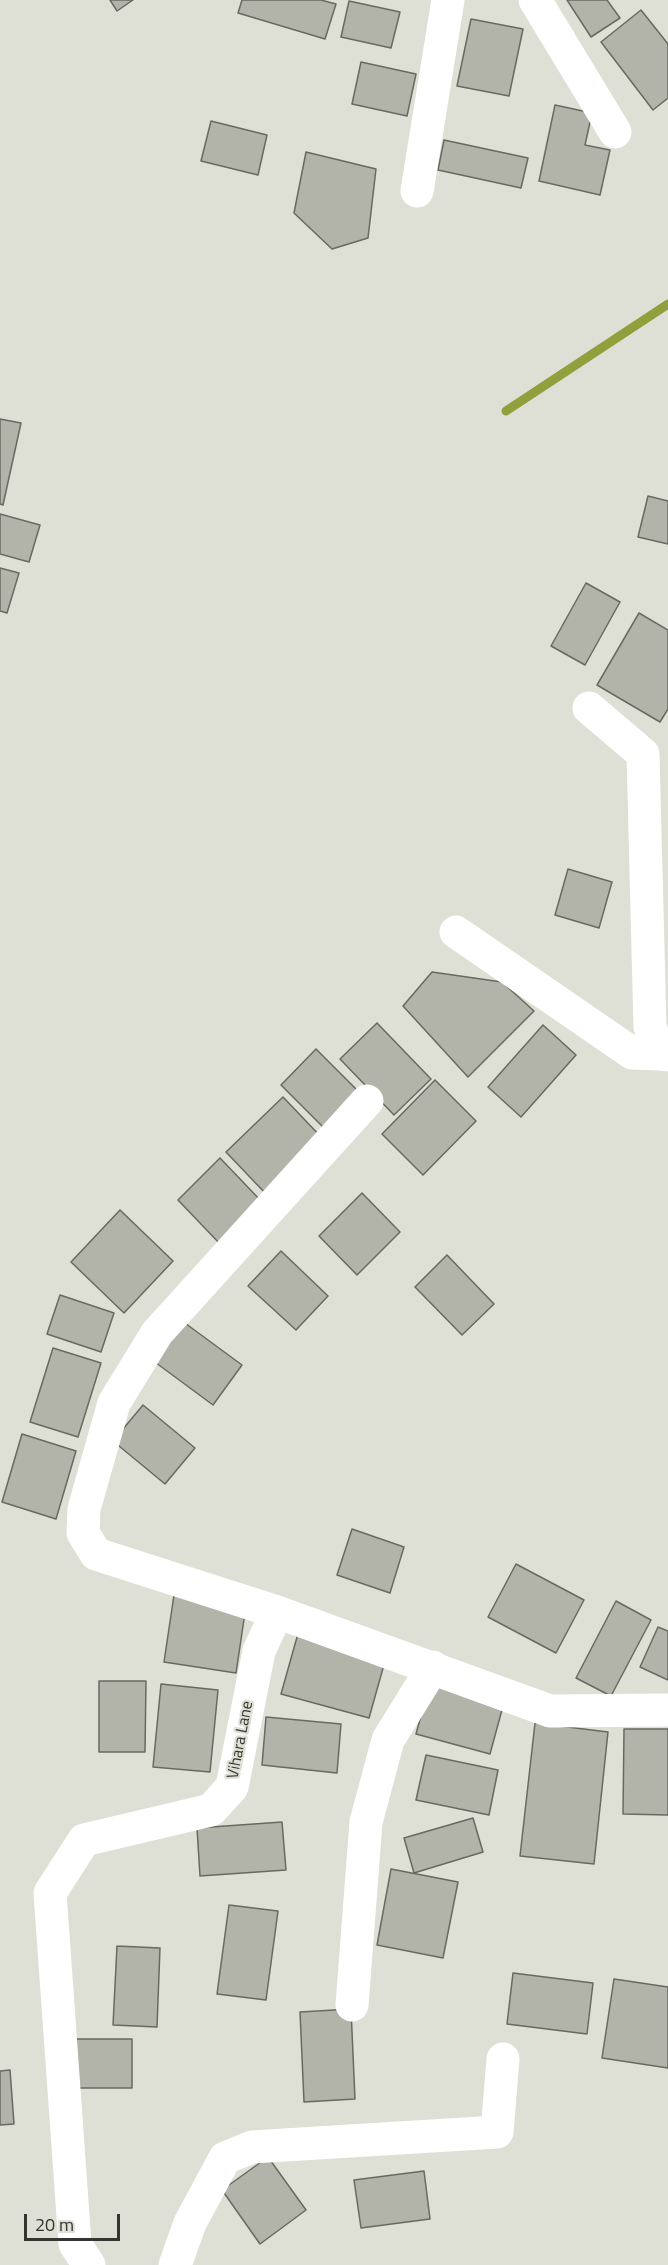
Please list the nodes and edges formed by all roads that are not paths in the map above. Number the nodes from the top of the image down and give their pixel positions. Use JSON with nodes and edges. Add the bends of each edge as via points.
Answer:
{"nodes":[{"id":1,"x":448,"y":0,"type":"edge"},
{"id":2,"x":535,"y":0,"type":"edge"},
{"id":3,"x":615,"y":132,"type":"dead end"},
{"id":4,"x":417,"y":191,"type":"dead end"},
{"id":5,"x":589,"y":708,"type":"dead end"},
{"id":6,"x":456,"y":932,"type":"dead end"},
{"id":7,"x":664,"y":1054,"type":"edge"},
{"id":8,"x":367,"y":1101,"type":"dead end"},
{"id":9,"x":277,"y":1612,"type":"junction"},
{"id":10,"x":433,"y":1667,"type":"junction"},
{"id":11,"x":668,"y":1710,"type":"edge"},
{"id":12,"x":352,"y":2005,"type":"dead end"},
{"id":13,"x":503,"y":2059,"type":"dead end"},
{"id":14,"x":89,"y":2265,"type":"edge"},
{"id":15,"x":176,"y":2265,"type":"edge"}],
"edges":[{"from":1,"to":4,"type":"street"},
{"from":2,"to":3,"type":"street"},
{"from":5,"to":7,"type":"street","via":[[643,754],[650,1027]]},
{"from":6,"to":7,"type":"street","via":[[632,1053]]},
{"from":8,"to":9,"type":"street","via":[[157,1333],[114,1403],[84,1509],[82,1533],[96,1554]]},
{"from":9,"to":10,"type":"street"},
{"from":9,"to":14,"type":"street","name":"Vihara Lane","via":[[259,1651],[232,1787],[211,1810],[84,1840],[50,1893],[75,2244]]},
{"from":10,"to":11,"type":"street","via":[[550,1711]]},
{"from":10,"to":12,"type":"street","via":[[388,1740],[366,1822]]},
{"from":13,"to":15,"type":"street","via":[[496,2132],[252,2147],[225,2158],[190,2223]]}]}
